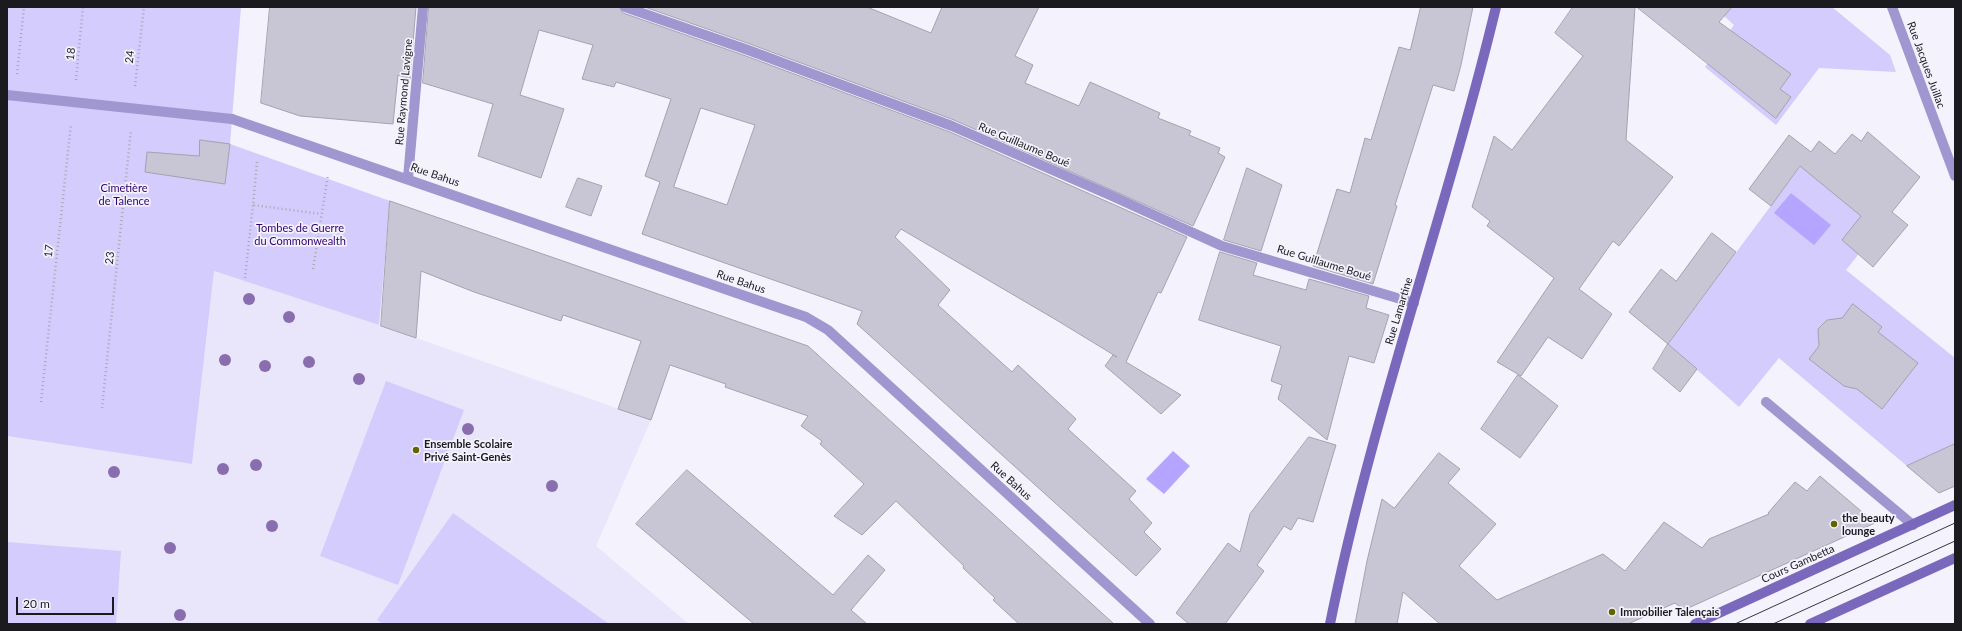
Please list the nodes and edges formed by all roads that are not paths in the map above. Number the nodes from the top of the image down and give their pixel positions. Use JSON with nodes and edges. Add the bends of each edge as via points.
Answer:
{"nodes":[{"id":1,"x":423,"y":7,"type":"edge"},
{"id":2,"x":625,"y":7,"type":"edge"},
{"id":3,"x":1496,"y":7,"type":"edge"},
{"id":4,"x":1892,"y":7,"type":"edge"},
{"id":5,"x":11,"y":96,"type":"edge"},
{"id":6,"x":1955,"y":176,"type":"edge"},
{"id":7,"x":408,"y":178,"type":"junction"},
{"id":8,"x":1414,"y":303,"type":"junction"},
{"id":9,"x":1766,"y":402,"type":"dead end"},
{"id":10,"x":1955,"y":505,"type":"edge"},
{"id":11,"x":1913,"y":525,"type":"junction"},
{"id":12,"x":1955,"y":558,"type":"edge"},
{"id":13,"x":1150,"y":624,"type":"edge"},
{"id":14,"x":1330,"y":624,"type":"edge"},
{"id":15,"x":1695,"y":624,"type":"edge"},
{"id":16,"x":1810,"y":624,"type":"edge"}],
"edges":[{"from":1,"to":7,"type":"street","name":"Rue Raymond Lavigne"},
{"from":2,"to":8,"type":"street","name":"Rue Guillaume Boué","via":[[952,126],[1222,246]]},
{"from":3,"to":8,"type":"street","name":"Rue Lamartine","via":[[1475,96]]},
{"from":4,"to":6,"type":"street","name":"Rue Jacques Juillac"},
{"from":5,"to":7,"type":"street","name":"Rue Bahus","via":[[232,119]]},
{"from":7,"to":13,"type":"street","name":"Rue Bahus","via":[[806,317],[828,330]]},
{"from":8,"to":14,"type":"street","name":"Rue Lamartine","via":[[1358,497]]},
{"from":9,"to":11,"type":"street"},
{"from":10,"to":11,"type":"street","name":"Cours Gambetta"},
{"from":11,"to":15,"type":"street","name":"Cours Gambetta"},
{"from":12,"to":16,"type":"street"}]}
